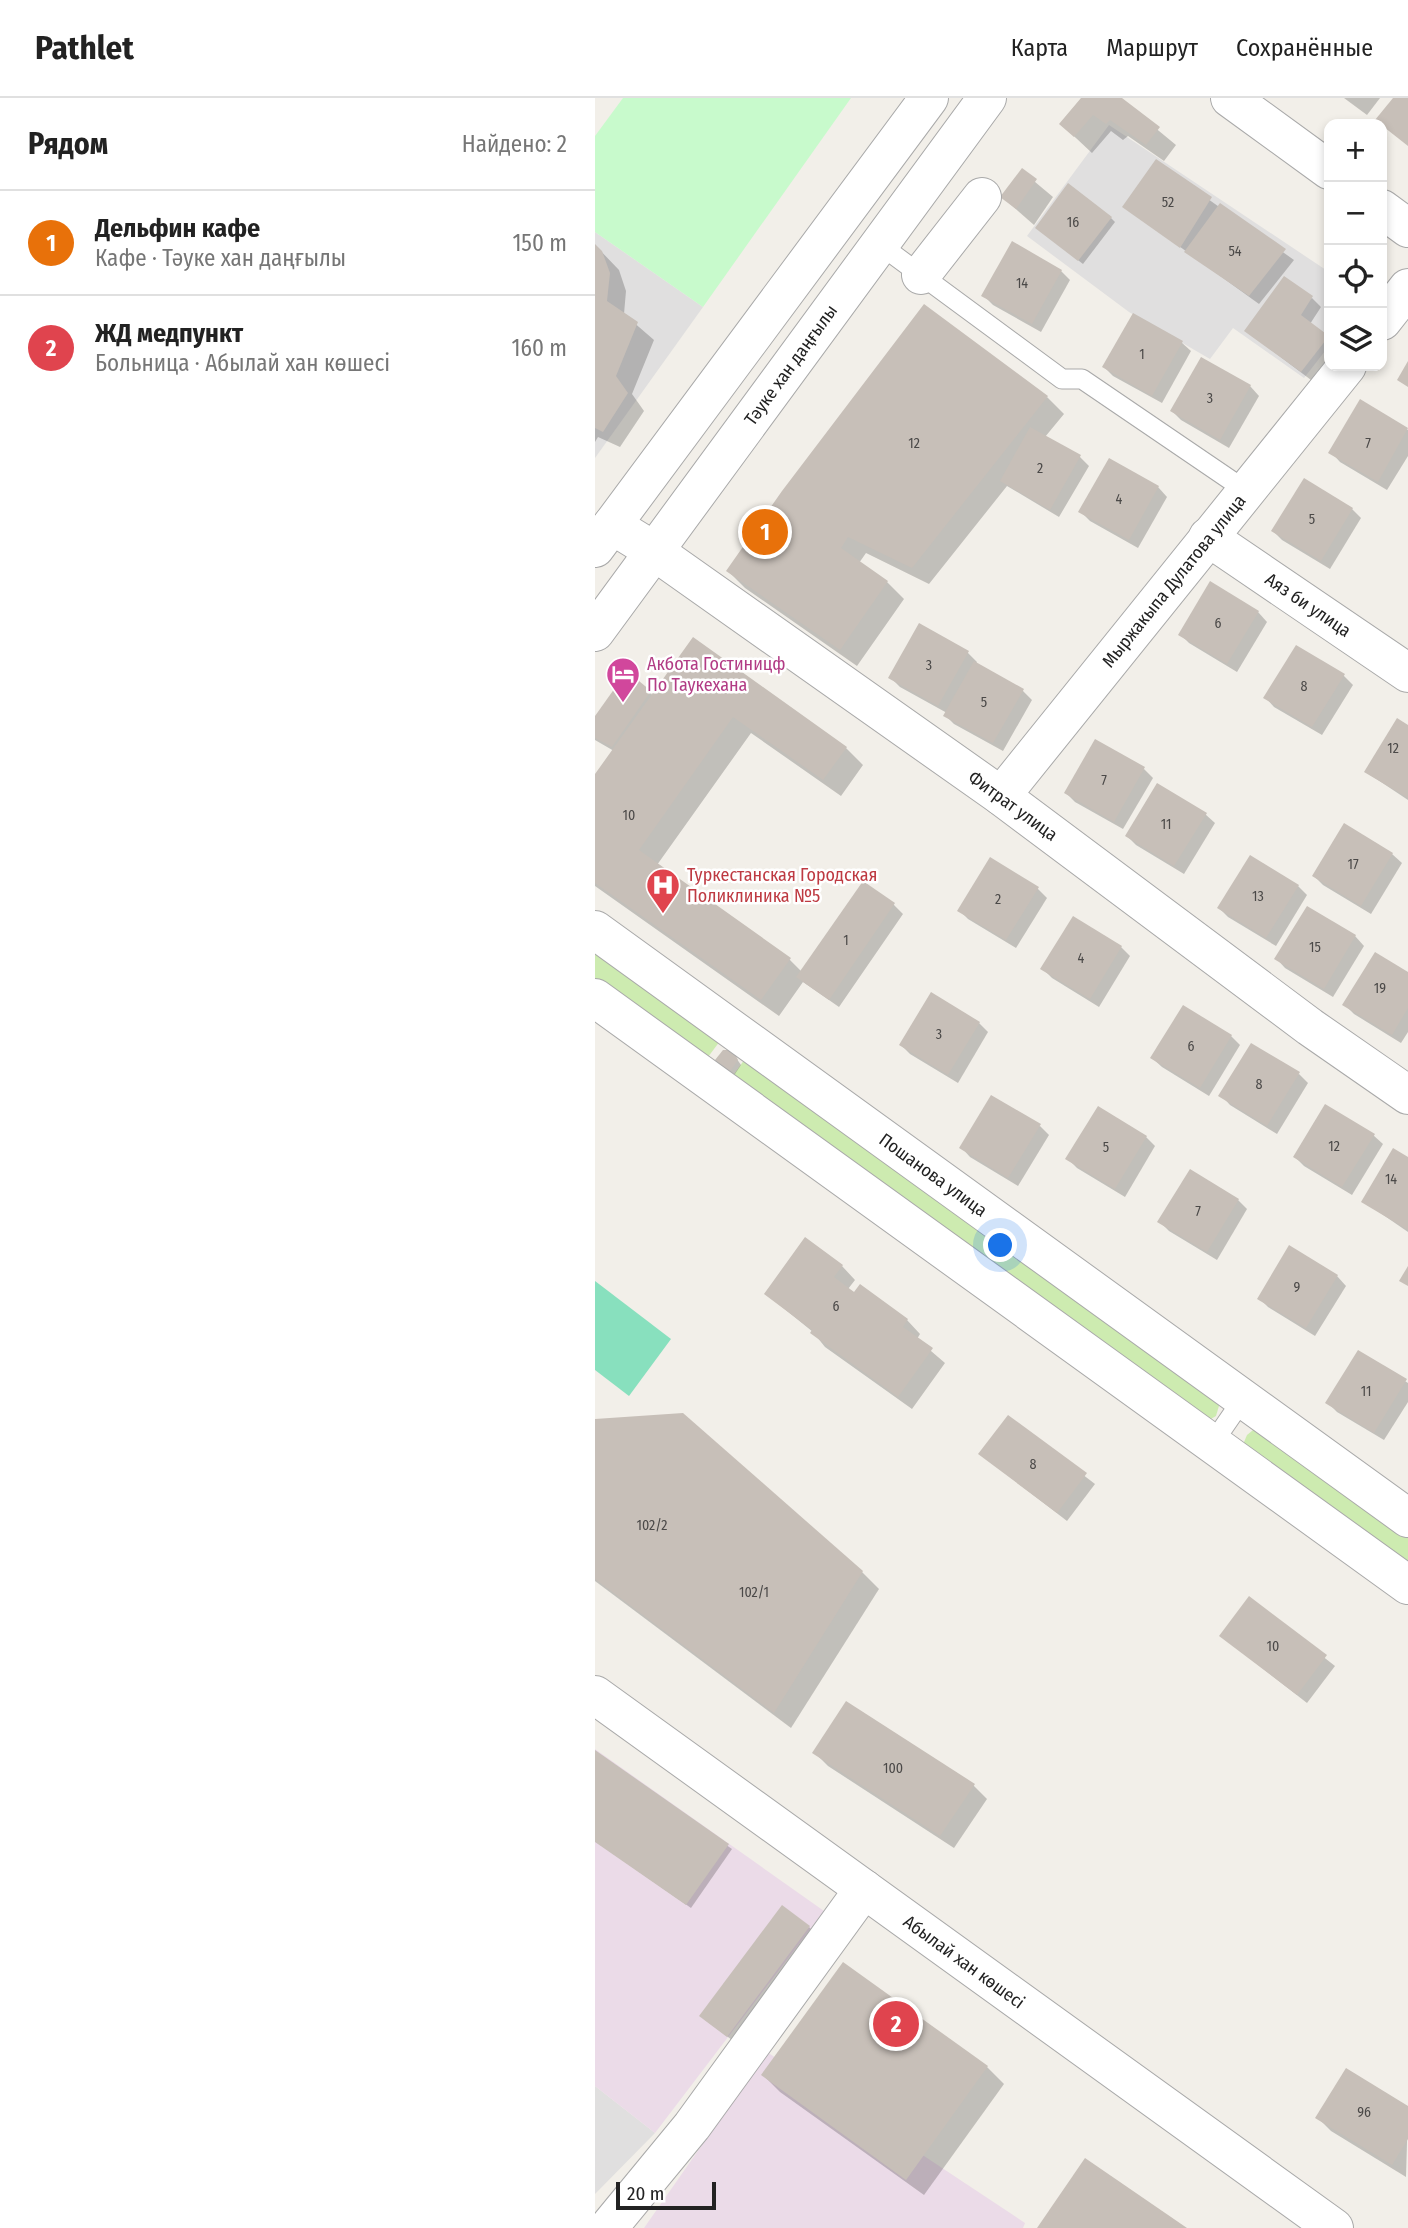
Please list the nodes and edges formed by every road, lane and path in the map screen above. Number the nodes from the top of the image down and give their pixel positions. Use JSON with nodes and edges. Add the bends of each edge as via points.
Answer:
{"nodes":[{"id":1,"x":929,"y":98,"type":"edge"},
{"id":2,"x":987,"y":98,"type":"edge"},
{"id":3,"x":1230,"y":98,"type":"edge"},
{"id":4,"x":1324,"y":166,"type":"edge"},
{"id":5,"x":982,"y":197,"type":"dead end"},
{"id":6,"x":1387,"y":213,"type":"edge"},
{"id":7,"x":1408,"y":228,"type":"edge"},
{"id":8,"x":879,"y":244,"type":"junction"},
{"id":9,"x":921,"y":275,"type":"junction"},
{"id":10,"x":1408,"y":288,"type":"edge"},
{"id":11,"x":1387,"y":315,"type":"edge"},
{"id":12,"x":1343,"y":371,"type":"edge"},
{"id":13,"x":1248,"y":492,"type":"junction"},
{"id":14,"x":603,"y":536,"type":"edge"},
{"id":15,"x":1208,"y":537,"type":"junction"},
{"id":16,"x":654,"y":551,"type":"junction"},
{"id":17,"x":595,"y":632,"type":"edge"},
{"id":18,"x":1408,"y":673,"type":"edge"},
{"id":19,"x":1001,"y":796,"type":"junction"},
{"id":20,"x":595,"y":930,"type":"edge"},
{"id":21,"x":595,"y":998,"type":"edge"},
{"id":22,"x":1408,"y":1095,"type":"edge"},
{"id":23,"x":1243,"y":1399,"type":"junction"},
{"id":24,"x":1212,"y":1444,"type":"junction"},
{"id":25,"x":1408,"y":1518,"type":"edge"},
{"id":26,"x":1408,"y":1585,"type":"edge"},
{"id":27,"x":595,"y":1695,"type":"edge"},
{"id":28,"x":864,"y":1889,"type":"junction"},
{"id":29,"x":608,"y":2228,"type":"edge"},
{"id":30,"x":1334,"y":2228,"type":"edge"}],
"edges":[{"from":1,"to":14,"type":"street"},
{"from":2,"to":8,"type":"street","name":"Тәуке хан даңғылы"},
{"from":3,"to":4,"type":"street"},
{"from":5,"to":9,"type":"street"},
{"from":6,"to":7,"type":"street"},
{"from":8,"to":9,"type":"lane"},
{"from":8,"to":16,"type":"street","name":"Тәуке хан даңғылы"},
{"from":9,"to":13,"type":"lane","via":[[1062,379],[1082,379]]},
{"from":10,"to":11,"type":"street"},
{"from":12,"to":13,"type":"street","name":"Мыржакыпа Дулатова улица"},
{"from":13,"to":15,"type":"street","name":"Мыржакыпа Дулатова улица"},
{"from":14,"to":16,"type":"street","name":"Фитрат улица"},
{"from":15,"to":18,"type":"street","name":"Аяз би улица"},
{"from":15,"to":19,"type":"street","name":"Мыржакыпа Дулатова улица"},
{"from":16,"to":17,"type":"street","name":"Тәуке хан даңғылы"},
{"from":16,"to":19,"type":"street","name":"Фитрат улица"},
{"from":19,"to":22,"type":"street","name":"Фитрат улица"},
{"from":20,"to":23,"type":"street","name":"Пошанова улица"},
{"from":21,"to":24,"type":"street"},
{"from":23,"to":24,"type":"lane"},
{"from":23,"to":25,"type":"street","name":"Пошанова улица"},
{"from":24,"to":26,"type":"street"},
{"from":27,"to":28,"type":"street","name":"Абылай хан көшесі"},
{"from":28,"to":29,"type":"street","via":[[692,2126]]},
{"from":28,"to":30,"type":"street","name":"Абылай хан көшесі"}]}
